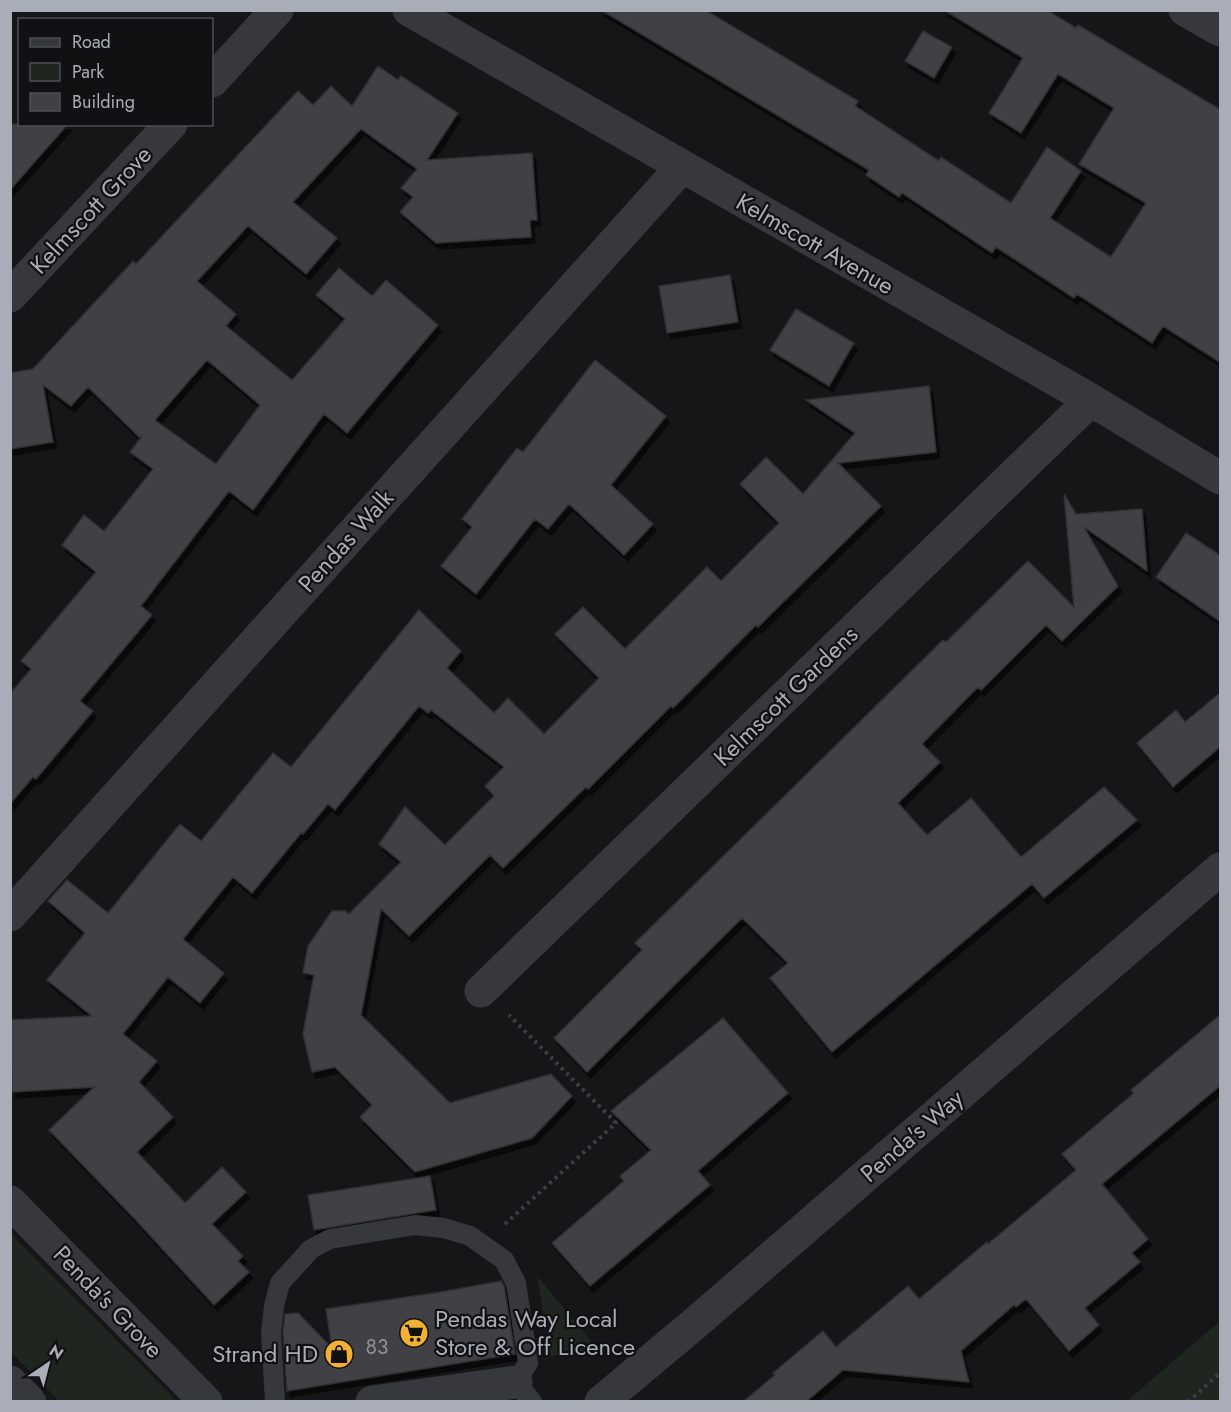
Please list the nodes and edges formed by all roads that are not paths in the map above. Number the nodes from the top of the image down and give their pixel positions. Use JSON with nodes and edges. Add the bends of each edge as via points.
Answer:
{"nodes":[{"id":1,"x":277,"y":10,"type":"edge"},
{"id":2,"x":409,"y":10,"type":"edge"},
{"id":3,"x":1185,"y":10,"type":"edge"},
{"id":4,"x":1221,"y":30,"type":"edge"},
{"id":5,"x":213,"y":80,"type":"edge"},
{"id":6,"x":169,"y":126,"type":"edge"},
{"id":7,"x":681,"y":168,"type":"junction"},
{"id":8,"x":10,"y":296,"type":"edge"},
{"id":9,"x":1091,"y":400,"type":"junction"},
{"id":10,"x":1221,"y":478,"type":"edge"},
{"id":11,"x":1221,"y":869,"type":"edge"},
{"id":12,"x":10,"y":915,"type":"edge"},
{"id":13,"x":481,"y":991,"type":"road end"},
{"id":14,"x":10,"y":1202,"type":"edge"},
{"id":15,"x":10,"y":1382,"type":"edge"},
{"id":16,"x":524,"y":1392,"type":"edge"},
{"id":17,"x":30,"y":1401,"type":"edge"},
{"id":18,"x":206,"y":1401,"type":"edge"},
{"id":19,"x":275,"y":1401,"type":"edge"},
{"id":20,"x":372,"y":1401,"type":"edge"},
{"id":21,"x":601,"y":1401,"type":"edge"}],
"edges":[{"from":1,"to":5,"type":"street"},
{"from":2,"to":7,"type":"street","name":"Kelmscott Avenue"},
{"from":3,"to":4,"type":"street"},
{"from":6,"to":8,"type":"street","name":"Kelmscott Grove"},
{"from":7,"to":9,"type":"street","name":"Kelmscott Avenue"},
{"from":7,"to":12,"type":"street","name":"Pendas Walk"},
{"from":9,"to":10,"type":"street","name":"Kelmscott Avenue"},
{"from":9,"to":13,"type":"street","name":"Kelmscott Gardens"},
{"from":11,"to":21,"type":"street","name":"Penda's Way"},
{"from":14,"to":18,"type":"street","name":"Penda's Grove"},
{"from":15,"to":17,"type":"street"},
{"from":16,"to":19,"type":"lane","via":[[528,1363],[516,1283],[504,1260],[470,1236],[415,1225],[330,1239],[311,1250],[280,1283],[272,1333]]},
{"from":16,"to":20,"type":"street"}]}
